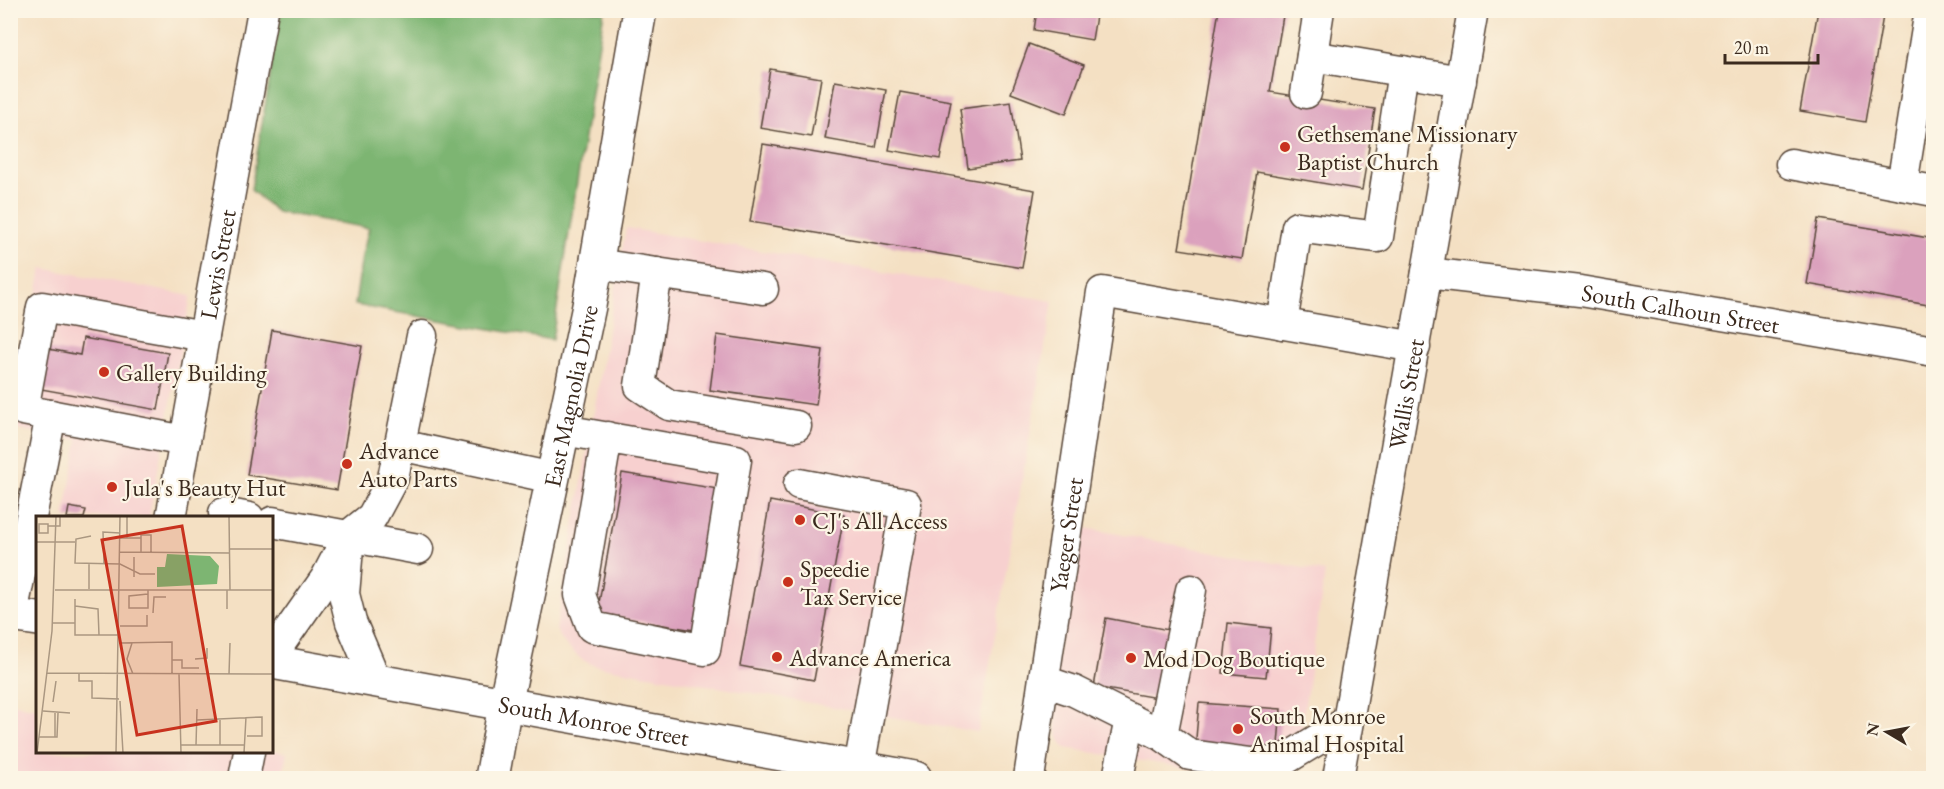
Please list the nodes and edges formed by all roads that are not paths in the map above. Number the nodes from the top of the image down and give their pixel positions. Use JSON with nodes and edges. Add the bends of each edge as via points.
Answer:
{"nodes":[{"id":1,"x":263,"y":10,"type":"edge"},
{"id":2,"x":640,"y":10,"type":"edge"},
{"id":3,"x":1319,"y":10,"type":"edge"},
{"id":4,"x":1473,"y":10,"type":"edge"},
{"id":5,"x":1930,"y":10,"type":"edge"},
{"id":6,"x":1312,"y":56,"type":"junction"},
{"id":7,"x":1403,"y":71,"type":"junction"},
{"id":8,"x":1461,"y":81,"type":"junction"},
{"id":9,"x":1306,"y":93,"type":"dead end"},
{"id":10,"x":1791,"y":164,"type":"dead end"},
{"id":11,"x":1902,"y":185,"type":"junction"},
{"id":12,"x":1934,"y":191,"type":"edge"},
{"id":13,"x":596,"y":264,"type":"junction"},
{"id":14,"x":657,"y":273,"type":"junction"},
{"id":15,"x":1427,"y":273,"type":"junction"},
{"id":16,"x":763,"y":289,"type":"dead end"},
{"id":17,"x":1282,"y":324,"type":"junction"},
{"id":18,"x":204,"y":336,"type":"junction"},
{"id":19,"x":422,"y":336,"type":"dead end"},
{"id":20,"x":1415,"y":347,"type":"junction"},
{"id":21,"x":1934,"y":351,"type":"edge"},
{"id":22,"x":51,"y":415,"type":"junction"},
{"id":23,"x":796,"y":426,"type":"dead end"},
{"id":24,"x":563,"y":430,"type":"junction"},
{"id":25,"x":607,"y":438,"type":"junction"},
{"id":26,"x":185,"y":441,"type":"junction"},
{"id":27,"x":400,"y":445,"type":"junction"},
{"id":28,"x":553,"y":478,"type":"junction"},
{"id":29,"x":799,"y":484,"type":"dead end"},
{"id":30,"x":171,"y":516,"type":"edge"},
{"id":31,"x":273,"y":522,"type":"edge"},
{"id":32,"x":348,"y":536,"type":"junction"},
{"id":33,"x":15,"y":544,"type":"edge"},
{"id":34,"x":418,"y":549,"type":"dead end"},
{"id":35,"x":1191,"y":590,"type":"dead end"},
{"id":36,"x":20,"y":616,"type":"edge"},
{"id":37,"x":273,"y":653,"type":"edge"},
{"id":38,"x":273,"y":662,"type":"edge"},
{"id":39,"x":376,"y":681,"type":"junction"},
{"id":40,"x":1044,"y":681,"type":"junction"},
{"id":41,"x":505,"y":705,"type":"junction"},
{"id":42,"x":1130,"y":719,"type":"junction"},
{"id":43,"x":1348,"y":720,"type":"junction"},
{"id":44,"x":1162,"y":735,"type":"junction"},
{"id":45,"x":249,"y":753,"type":"edge"},
{"id":46,"x":859,"y":768,"type":"junction"},
{"id":47,"x":1211,"y":768,"type":"edge"},
{"id":48,"x":244,"y":778,"type":"edge"},
{"id":49,"x":492,"y":778,"type":"edge"},
{"id":50,"x":915,"y":778,"type":"edge"},
{"id":51,"x":1029,"y":778,"type":"edge"},
{"id":52,"x":1118,"y":778,"type":"edge"},
{"id":53,"x":1338,"y":778,"type":"edge"}],
"edges":[{"from":1,"to":18,"type":"street","name":"Lewis Street"},
{"from":2,"to":13,"type":"main road","name":"East Magnolia Drive"},
{"from":3,"to":6,"type":"street"},
{"from":4,"to":8,"type":"street","name":"Wallis Street"},
{"from":5,"to":11,"type":"street"},
{"from":6,"to":7,"type":"street"},
{"from":6,"to":9,"type":"street"},
{"from":7,"to":8,"type":"street"},
{"from":7,"to":17,"type":"street","via":[[1378,237],[1297,226]]},
{"from":8,"to":15,"type":"street","name":"Wallis Street"},
{"from":10,"to":11,"type":"street"},
{"from":11,"to":12,"type":"street"},
{"from":13,"to":14,"type":"street"},
{"from":13,"to":24,"type":"main road","name":"East Magnolia Drive"},
{"from":14,"to":16,"type":"street"},
{"from":14,"to":23,"type":"street","via":[[640,386],[669,405]]},
{"from":15,"to":20,"type":"street","name":"Wallis Street"},
{"from":15,"to":21,"type":"street","name":"South Calhoun Street","via":[[1580,291]]},
{"from":17,"to":20,"type":"street"},
{"from":17,"to":40,"type":"street","name":"Yaeger Street","via":[[1102,292]]},
{"from":18,"to":22,"type":"street","via":[[42,307],[23,410]]},
{"from":18,"to":26,"type":"street","name":"Lewis Street"},
{"from":19,"to":27,"type":"street"},
{"from":20,"to":43,"type":"street","name":"Wallis Street"},
{"from":22,"to":26,"type":"street"},
{"from":22,"to":33,"type":"street"},
{"from":24,"to":25,"type":"street"},
{"from":24,"to":28,"type":"main road","name":"East Magnolia Drive"},
{"from":25,"to":25,"type":"street","via":[[736,460],[705,650],[592,627],[580,595]]},
{"from":26,"to":30,"type":"street","name":"Lewis Street"},
{"from":27,"to":28,"type":"street"},
{"from":27,"to":32,"type":"street","via":[[393,478],[372,518]]},
{"from":28,"to":41,"type":"main road","name":"East Magnolia Drive"},
{"from":29,"to":46,"type":"street","via":[[906,504]]},
{"from":31,"to":32,"type":"street"},
{"from":32,"to":34,"type":"street"},
{"from":32,"to":37,"type":"street","via":[[326,578]]},
{"from":32,"to":39,"type":"street","via":[[345,594],[351,622]]},
{"from":33,"to":36,"type":"street"},
{"from":35,"to":44,"type":"street"},
{"from":38,"to":39,"type":"main road","name":"South Monroe Street"},
{"from":39,"to":41,"type":"main road","name":"South Monroe Street"},
{"from":40,"to":42,"type":"street"},
{"from":40,"to":51,"type":"street","name":"Yaeger Street"},
{"from":41,"to":46,"type":"main road","name":"South Monroe Street"},
{"from":41,"to":49,"type":"main road","name":"East Magnolia Drive"},
{"from":42,"to":44,"type":"street"},
{"from":42,"to":52,"type":"street"},
{"from":43,"to":47,"type":"street","via":[[1281,762]]},
{"from":43,"to":53,"type":"street","name":"Wallis Street"},
{"from":44,"to":47,"type":"street"},
{"from":45,"to":48,"type":"street"},
{"from":46,"to":50,"type":"main road","name":"South Monroe Street"}]}
